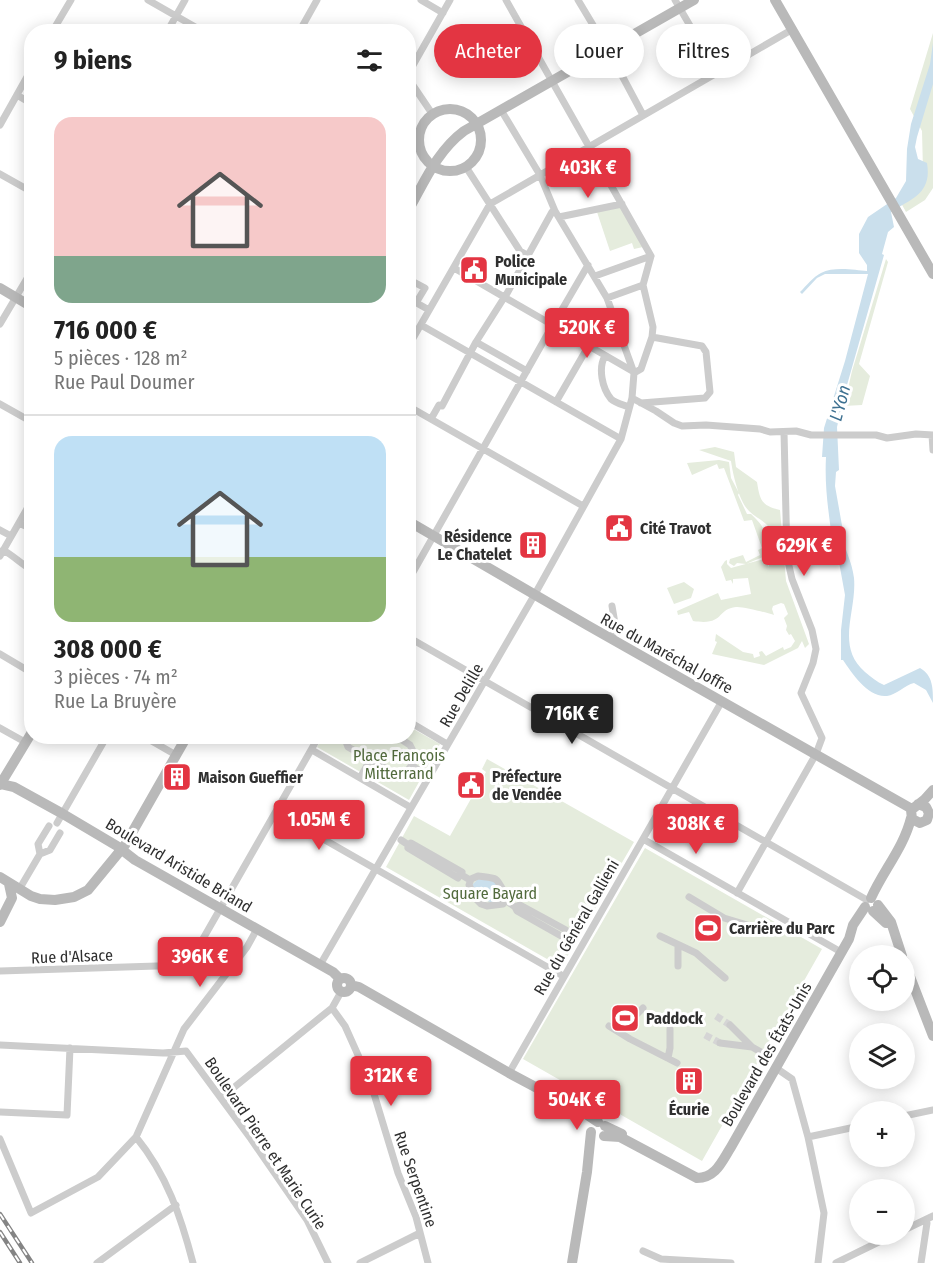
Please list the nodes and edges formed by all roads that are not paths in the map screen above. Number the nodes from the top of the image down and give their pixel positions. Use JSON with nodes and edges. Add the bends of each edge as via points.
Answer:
{"nodes":[{"id":1,"x":71,"y":0,"type":"edge"},
{"id":2,"x":148,"y":0,"type":"edge"},
{"id":3,"x":185,"y":0,"type":"edge"},
{"id":4,"x":317,"y":0,"type":"edge"},
{"id":5,"x":422,"y":0,"type":"edge"},
{"id":6,"x":450,"y":0,"type":"edge"},
{"id":7,"x":506,"y":0,"type":"edge"},
{"id":8,"x":578,"y":0,"type":"edge"},
{"id":9,"x":694,"y":0,"type":"edge"},
{"id":10,"x":775,"y":0,"type":"edge"},
{"id":11,"x":678,"y":4,"type":"edge"},
{"id":12,"x":443,"y":12,"type":"junction"},
{"id":13,"x":176,"y":16,"type":"junction"},
{"id":14,"x":57,"y":24,"type":"edge"},
{"id":15,"x":172,"y":24,"type":"edge"},
{"id":16,"x":190,"y":24,"type":"edge"},
{"id":17,"x":304,"y":24,"type":"edge"},
{"id":18,"x":593,"y":24,"type":"edge"},
{"id":19,"x":689,"y":24,"type":"edge"},
{"id":20,"x":644,"y":26,"type":"edge"},
{"id":21,"x":793,"y":29,"type":"junction"},
{"id":22,"x":751,"y":53,"type":"edge"},
{"id":23,"x":416,"y":60,"type":"edge"},
{"id":24,"x":557,"y":78,"type":"edge"},
{"id":25,"x":623,"y":78,"type":"edge"},
{"id":26,"x":707,"y":78,"type":"edge"},
{"id":27,"x":553,"y":80,"type":"junction"},
{"id":28,"x":24,"y":82,"type":"edge"},
{"id":29,"x":416,"y":90,"type":"edge"},
{"id":30,"x":17,"y":95,"type":"junction"},
{"id":31,"x":24,"y":99,"type":"edge"},
{"id":32,"x":501,"y":110,"type":"junction"},
{"id":33,"x":433,"y":115,"type":"junction"},
{"id":34,"x":643,"y":115,"type":"junction"},
{"id":35,"x":476,"y":124,"type":"junction"},
{"id":36,"x":0,"y":125,"type":"edge"},
{"id":37,"x":416,"y":134,"type":"edge"},
{"id":38,"x":416,"y":144,"type":"edge"},
{"id":39,"x":590,"y":146,"type":"junction"},
{"id":40,"x":433,"y":167,"type":"junction"},
{"id":41,"x":466,"y":167,"type":"junction"},
{"id":42,"x":0,"y":174,"type":"edge"},
{"id":43,"x":540,"y":175,"type":"junction"},
{"id":44,"x":24,"y":188,"type":"edge"},
{"id":45,"x":416,"y":197,"type":"edge"},
{"id":46,"x":490,"y":204,"type":"junction"},
{"id":47,"x":622,"y":204,"type":"junction"},
{"id":48,"x":557,"y":214,"type":"junction"},
{"id":49,"x":527,"y":255,"type":"junction"},
{"id":50,"x":651,"y":256,"type":"junction"},
{"id":51,"x":929,"y":260,"type":"edge"},
{"id":52,"x":588,"y":265,"type":"junction"},
{"id":53,"x":454,"y":268,"type":"junction"},
{"id":54,"x":933,"y":274,"type":"edge"},
{"id":55,"x":595,"y":276,"type":"junction"},
{"id":56,"x":24,"y":284,"type":"edge"},
{"id":57,"x":416,"y":284,"type":"edge"},
{"id":58,"x":643,"y":285,"type":"junction"},
{"id":59,"x":0,"y":288,"type":"edge"},
{"id":60,"x":424,"y":288,"type":"junction"},
{"id":61,"x":438,"y":296,"type":"junction"},
{"id":62,"x":16,"y":297,"type":"junction"},
{"id":63,"x":607,"y":298,"type":"junction"},
{"id":64,"x":503,"y":299,"type":"junction"},
{"id":65,"x":24,"y":302,"type":"edge"},
{"id":66,"x":417,"y":303,"type":"joint"},
{"id":67,"x":429,"y":310,"type":"junction"},
{"id":68,"x":0,"y":324,"type":"edge"},
{"id":69,"x":421,"y":325,"type":"junction"},
{"id":70,"x":552,"y":327,"type":"junction"},
{"id":71,"x":416,"y":333,"type":"edge"},
{"id":72,"x":652,"y":337,"type":"junction"},
{"id":73,"x":476,"y":342,"type":"junction"},
{"id":74,"x":589,"y":345,"type":"junction"},
{"id":75,"x":471,"y":354,"type":"junction"},
{"id":76,"x":604,"y":356,"type":"junction"},
{"id":77,"x":527,"y":371,"type":"junction"},
{"id":78,"x":634,"y":373,"type":"junction"},
{"id":79,"x":521,"y":382,"type":"junction"},
{"id":80,"x":632,"y":398,"type":"junction"},
{"id":81,"x":661,"y":400,"type":"junction"},
{"id":82,"x":556,"y":402,"type":"junction"},
{"id":83,"x":641,"y":403,"type":"junction"},
{"id":84,"x":0,"y":404,"type":"edge"},
{"id":85,"x":629,"y":407,"type":"junction"},
{"id":86,"x":416,"y":411,"type":"edge"},
{"id":87,"x":656,"y":411,"type":"junction"},
{"id":88,"x":24,"y":418,"type":"edge"},
{"id":89,"x":430,"y":419,"type":"junction"},
{"id":90,"x":784,"y":432,"type":"junction"},
{"id":91,"x":932,"y":435,"type":"edge"},
{"id":92,"x":621,"y":439,"type":"junction"},
{"id":93,"x":482,"y":449,"type":"junction"},
{"id":94,"x":933,"y":450,"type":"edge"},
{"id":95,"x":583,"y":506,"type":"junction"},
{"id":96,"x":24,"y":515,"type":"edge"},
{"id":97,"x":19,"y":523,"type":"junction"},
{"id":98,"x":24,"y":525,"type":"edge"},
{"id":99,"x":416,"y":526,"type":"edge"},
{"id":100,"x":0,"y":530,"type":"edge"},
{"id":101,"x":11,"y":536,"type":"junction"},
{"id":102,"x":434,"y":536,"type":"junction"},
{"id":103,"x":2,"y":553,"type":"edge"},
{"id":104,"x":24,"y":566,"type":"edge"},
{"id":105,"x":416,"y":567,"type":"edge"},
{"id":106,"x":535,"y":594,"type":"junction"},
{"id":107,"x":612,"y":606,"type":"dead end"},
{"id":108,"x":611,"y":638,"type":"junction"},
{"id":109,"x":416,"y":642,"type":"edge"},
{"id":110,"x":0,"y":654,"type":"edge"},
{"id":111,"x":24,"y":668,"type":"edge"},
{"id":112,"x":485,"y":681,"type":"junction"},
{"id":113,"x":722,"y":701,"type":"junction"},
{"id":114,"x":416,"y":726,"type":"edge"},
{"id":115,"x":0,"y":728,"type":"edge"},
{"id":116,"x":24,"y":741,"type":"edge"},
{"id":117,"x":24,"y":744,"type":"edge"},
{"id":118,"x":102,"y":744,"type":"edge"},
{"id":119,"x":157,"y":744,"type":"edge"},
{"id":120,"x":182,"y":744,"type":"edge"},
{"id":121,"x":315,"y":744,"type":"edge"},
{"id":122,"x":347,"y":744,"type":"edge"},
{"id":123,"x":408,"y":744,"type":"edge"},
{"id":124,"x":447,"y":744,"type":"junction"},
{"id":125,"x":312,"y":750,"type":"junction"},
{"id":126,"x":816,"y":754,"type":"junction"},
{"id":127,"x":176,"y":755,"type":"junction"},
{"id":128,"x":370,"y":760,"type":"junction"},
{"id":129,"x":412,"y":766,"type":"junction"},
{"id":130,"x":429,"y":776,"type":"junction"},
{"id":131,"x":360,"y":778,"type":"junction"},
{"id":132,"x":0,"y":785,"type":"edge"},
{"id":133,"x":672,"y":788,"type":"junction"},
{"id":134,"x":933,"y":790,"type":"edge"},
{"id":135,"x":933,"y":796,"type":"edge"},
{"id":136,"x":410,"y":807,"type":"junction"},
{"id":137,"x":276,"y":812,"type":"junction"},
{"id":138,"x":922,"y":815,"type":"edge"},
{"id":139,"x":60,"y":819,"type":"junction"},
{"id":140,"x":49,"y":826,"type":"dead end"},
{"id":141,"x":60,"y":833,"type":"dead end"},
{"id":142,"x":643,"y":839,"type":"junction"},
{"id":143,"x":401,"y":840,"type":"dead end"},
{"id":144,"x":767,"y":842,"type":"junction"},
{"id":145,"x":125,"y":851,"type":"junction"},
{"id":146,"x":40,"y":854,"type":"junction"},
{"id":147,"x":375,"y":869,"type":"junction"},
{"id":148,"x":0,"y":877,"type":"edge"},
{"id":149,"x":470,"y":880,"type":"junction"},
{"id":150,"x":14,"y":886,"type":"junction"},
{"id":151,"x":737,"y":893,"type":"junction"},
{"id":152,"x":31,"y":896,"type":"junction"},
{"id":153,"x":688,"y":897,"type":"dead end"},
{"id":154,"x":507,"y":901,"type":"junction"},
{"id":155,"x":10,"y":905,"type":"junction"},
{"id":156,"x":871,"y":905,"type":"junction"},
{"id":157,"x":221,"y":908,"type":"junction"},
{"id":158,"x":0,"y":922,"type":"edge"},
{"id":159,"x":754,"y":927,"type":"dead end"},
{"id":160,"x":257,"y":929,"type":"junction"},
{"id":161,"x":571,"y":936,"type":"dead end"},
{"id":162,"x":660,"y":936,"type":"dead end"},
{"id":163,"x":898,"y":945,"type":"edge"},
{"id":164,"x":678,"y":946,"type":"junction"},
{"id":165,"x":841,"y":952,"type":"junction"},
{"id":166,"x":320,"y":965,"type":"junction"},
{"id":167,"x":678,"y":966,"type":"dead end"},
{"id":168,"x":0,"y":971,"type":"edge"},
{"id":169,"x":563,"y":976,"type":"junction"},
{"id":170,"x":725,"y":978,"type":"dead end"},
{"id":171,"x":346,"y":988,"type":"junction"},
{"id":172,"x":915,"y":989,"type":"edge"},
{"id":173,"x":332,"y":1008,"type":"junction"},
{"id":174,"x":643,"y":1008,"type":"dead end"},
{"id":175,"x":730,"y":1025,"type":"tunnel mouth"},
{"id":176,"x":609,"y":1026,"type":"dead end"},
{"id":177,"x":670,"y":1029,"type":"dead end"},
{"id":178,"x":619,"y":1032,"type":"junction"},
{"id":179,"x":933,"y":1036,"type":"edge"},
{"id":180,"x":720,"y":1043,"type":"tunnel mouth"},
{"id":181,"x":0,"y":1045,"type":"edge"},
{"id":182,"x":70,"y":1047,"type":"junction"},
{"id":183,"x":752,"y":1047,"type":"junction"},
{"id":184,"x":174,"y":1051,"type":"junction"},
{"id":185,"x":766,"y":1055,"type":"dead end"},
{"id":186,"x":668,"y":1058,"type":"junction"},
{"id":187,"x":677,"y":1063,"type":"dead end"},
{"id":188,"x":776,"y":1068,"type":"junction"},
{"id":189,"x":509,"y":1072,"type":"junction"},
{"id":190,"x":221,"y":1098,"type":"junction"},
{"id":191,"x":933,"y":1110,"type":"edge"},
{"id":192,"x":0,"y":1112,"type":"edge"},
{"id":193,"x":915,"y":1114,"type":"edge"},
{"id":194,"x":849,"y":1128,"type":"edge"},
{"id":195,"x":598,"y":1130,"type":"junction"},
{"id":196,"x":136,"y":1137,"type":"junction"},
{"id":197,"x":808,"y":1137,"type":"junction"},
{"id":198,"x":0,"y":1139,"type":"edge"},
{"id":199,"x":704,"y":1178,"type":"joint"},
{"id":200,"x":176,"y":1205,"type":"junction"},
{"id":201,"x":933,"y":1216,"type":"edge"},
{"id":202,"x":925,"y":1220,"type":"junction"},
{"id":203,"x":915,"y":1225,"type":"edge"},
{"id":204,"x":420,"y":1233,"type":"junction"},
{"id":205,"x":873,"y":1245,"type":"edge"},
{"id":206,"x":643,"y":1251,"type":"dead end"},
{"id":207,"x":97,"y":1263,"type":"edge"},
{"id":208,"x":193,"y":1263,"type":"edge"},
{"id":209,"x":328,"y":1263,"type":"edge"},
{"id":210,"x":360,"y":1263,"type":"edge"},
{"id":211,"x":428,"y":1263,"type":"edge"},
{"id":212,"x":572,"y":1263,"type":"edge"},
{"id":213,"x":731,"y":1263,"type":"edge"},
{"id":214,"x":818,"y":1263,"type":"edge"},
{"id":215,"x":836,"y":1263,"type":"edge"},
{"id":216,"x":921,"y":1263,"type":"edge"}],
"edges":[{"from":1,"to":14,"type":"street"},
{"from":2,"to":13,"type":"street"},
{"from":3,"to":13,"type":"street"},
{"from":4,"to":17,"type":"street"},
{"from":5,"to":12,"type":"street"},
{"from":6,"to":12,"type":"street"},
{"from":7,"to":27,"type":"street"},
{"from":8,"to":18,"type":"street"},
{"from":9,"to":11,"type":"main road"},
{"from":10,"to":21,"type":"main road"},
{"from":11,"to":19,"type":"street"},
{"from":11,"to":20,"type":"main road"},
{"from":12,"to":23,"type":"street"},
{"from":13,"to":15,"type":"street"},
{"from":13,"to":16,"type":"street"},
{"from":21,"to":22,"type":"street"},
{"from":21,"to":51,"type":"main road","via":[[898,214]]},
{"from":24,"to":27,"type":"main road"},
{"from":25,"to":34,"type":"street"},
{"from":26,"to":34,"type":"street"},
{"from":27,"to":32,"type":"main road"},
{"from":27,"to":39,"type":"street"},
{"from":28,"to":30,"type":"street"},
{"from":29,"to":33,"type":"street"},
{"from":30,"to":31,"type":"street"},
{"from":30,"to":36,"type":"street"},
{"from":32,"to":35,"type":"main road"},
{"from":32,"to":43,"type":"street"},
{"from":33,"to":35,"type":"main road","via":[[453,110],[466,114]]},
{"from":33,"to":37,"type":"main road"},
{"from":34,"to":39,"type":"street"},
{"from":35,"to":40,"type":"main road","via":[[450,143]]},
{"from":35,"to":41,"type":"main road","via":[[479,150]]},
{"from":38,"to":40,"type":"main road"},
{"from":39,"to":43,"type":"street"},
{"from":39,"to":47,"type":"street"},
{"from":40,"to":41,"type":"main road","via":[[450,171]]},
{"from":40,"to":45,"type":"main road"},
{"from":41,"to":46,"type":"street"},
{"from":42,"to":44,"type":"street"},
{"from":43,"to":46,"type":"street"},
{"from":43,"to":48,"type":"street"},
{"from":46,"to":49,"type":"street","via":[[520,251]]},
{"from":46,"to":53,"type":"street"},
{"from":47,"to":48,"type":"street"},
{"from":47,"to":50,"type":"street"},
{"from":48,"to":49,"type":"street","via":[[552,212]]},
{"from":48,"to":52,"type":"street"},
{"from":49,"to":64,"type":"street"},
{"from":50,"to":55,"type":"street"},
{"from":50,"to":58,"type":"street"},
{"from":51,"to":54,"type":"main road"},
{"from":52,"to":55,"type":"street"},
{"from":52,"to":70,"type":"street"},
{"from":53,"to":61,"type":"street"},
{"from":53,"to":64,"type":"street"},
{"from":55,"to":63,"type":"street"},
{"from":56,"to":62,"type":"street"},
{"from":57,"to":60,"type":"street"},
{"from":58,"to":63,"type":"street"},
{"from":58,"to":72,"type":"street"},
{"from":59,"to":62,"type":"main road"},
{"from":60,"to":61,"type":"street"},
{"from":60,"to":66,"type":"street"},
{"from":61,"to":67,"type":"street"},
{"from":62,"to":65,"type":"main road"},
{"from":62,"to":68,"type":"street"},
{"from":63,"to":78,"type":"street"},
{"from":64,"to":70,"type":"street"},
{"from":64,"to":73,"type":"street"},
{"from":66,"to":67,"type":"street"},
{"from":67,"to":69,"type":"street"},
{"from":69,"to":71,"type":"street"},
{"from":69,"to":75,"type":"street"},
{"from":70,"to":74,"type":"street"},
{"from":70,"to":77,"type":"street"},
{"from":72,"to":78,"type":"street","via":[[641,369]]},
{"from":72,"to":81,"type":"street","via":[[698,345],[706,352],[709,395]]},
{"from":73,"to":75,"type":"street"},
{"from":73,"to":77,"type":"street"},
{"from":74,"to":76,"type":"street"},
{"from":74,"to":82,"type":"street"},
{"from":75,"to":79,"type":"street"},
{"from":75,"to":89,"type":"street","via":[[450,397]]},
{"from":76,"to":78,"type":"street"},
{"from":76,"to":85,"type":"street","via":[[600,366],[611,399]]},
{"from":77,"to":79,"type":"street"},
{"from":78,"to":80,"type":"street","name":"Rue Delille"},
{"from":79,"to":82,"type":"street"},
{"from":79,"to":93,"type":"street"},
{"from":80,"to":83,"type":"street"},
{"from":80,"to":85,"type":"street","name":"Rue Delille"},
{"from":81,"to":83,"type":"street"},
{"from":81,"to":87,"type":"street"},
{"from":82,"to":92,"type":"street"},
{"from":83,"to":87,"type":"street"},
{"from":84,"to":88,"type":"street"},
{"from":85,"to":92,"type":"street","name":"Rue Delille"},
{"from":86,"to":89,"type":"street"},
{"from":87,"to":90,"type":"street","via":[[682,426]]},
{"from":89,"to":93,"type":"street"},
{"from":90,"to":91,"type":"street","via":[[887,438]]},
{"from":90,"to":126,"type":"street","via":[[787,557],[816,649],[801,693],[822,738]]},
{"from":91,"to":94,"type":"street"},
{"from":92,"to":95,"type":"street","name":"Rue Delille"},
{"from":93,"to":95,"type":"street"},
{"from":93,"to":102,"type":"street"},
{"from":95,"to":106,"type":"street","name":"Rue Delille"},
{"from":96,"to":97,"type":"street"},
{"from":97,"to":98,"type":"street"},
{"from":97,"to":101,"type":"street"},
{"from":99,"to":102,"type":"main road","name":"Rue du Maréchal Joffre"},
{"from":100,"to":101,"type":"street"},
{"from":101,"to":103,"type":"street"},
{"from":102,"to":105,"type":"street"},
{"from":102,"to":106,"type":"main road","name":"Rue du Maréchal Joffre"},
{"from":103,"to":104,"type":"street","via":[[19,559]]},
{"from":106,"to":108,"type":"main road","name":"Rue du Maréchal Joffre"},
{"from":106,"to":112,"type":"street","name":"Rue Delille"},
{"from":107,"to":108,"type":"street","via":[[616,629]]},
{"from":108,"to":113,"type":"main road","name":"Rue du Maréchal Joffre"},
{"from":109,"to":112,"type":"street"},
{"from":110,"to":111,"type":"street"},
{"from":112,"to":124,"type":"street","name":"Rue Delille"},
{"from":112,"to":133,"type":"street"},
{"from":113,"to":126,"type":"main road","name":"Rue du Maréchal Joffre"},
{"from":113,"to":133,"type":"street","name":"Rue du Général Gallieni"},
{"from":114,"to":124,"type":"street"},
{"from":115,"to":116,"type":"street"},
{"from":117,"to":132,"type":"main road"},
{"from":118,"to":139,"type":"street"},
{"from":119,"to":127,"type":"street"},
{"from":120,"to":127,"type":"main road"},
{"from":121,"to":125,"type":"street","name":"Rue d'Alsace"},
{"from":122,"to":128,"type":"street"},
{"from":123,"to":129,"type":"street","via":[[414,750]]},
{"from":124,"to":130,"type":"street","name":"Rue Delille"},
{"from":125,"to":131,"type":"street"},
{"from":125,"to":137,"type":"street","name":"Rue d'Alsace"},
{"from":126,"to":138,"type":"main road","name":"Rue du Maréchal Joffre"},
{"from":126,"to":144,"type":"street"},
{"from":127,"to":145,"type":"main road"},
{"from":128,"to":129,"type":"street","via":[[397,773]]},
{"from":128,"to":131,"type":"street"},
{"from":129,"to":130,"type":"street"},
{"from":130,"to":136,"type":"street","name":"Rue Delille"},
{"from":131,"to":136,"type":"street"},
{"from":132,"to":139,"type":"main road","name":"Boulevard Aristide Briand","via":[[14,787]]},
{"from":133,"to":142,"type":"street","name":"Rue du Général Gallieni"},
{"from":133,"to":144,"type":"street"},
{"from":134,"to":138,"type":"main road","name":"Boulevard des États-Unis"},
{"from":135,"to":138,"type":"main road","name":"Boulevard des États-Unis"},
{"from":136,"to":147,"type":"street","name":"Rue Delille"},
{"from":137,"to":147,"type":"street"},
{"from":137,"to":157,"type":"street","name":"Rue d'Alsace"},
{"from":138,"to":156,"type":"main road","name":"Boulevard des États-Unis","via":[[897,852]]},
{"from":139,"to":145,"type":"main road","name":"Boulevard Aristide Briand"},
{"from":140,"to":146,"type":"street","via":[[38,844]]},
{"from":141,"to":146,"type":"street","via":[[50,850]]},
{"from":142,"to":151,"type":"street"},
{"from":142,"to":169,"type":"street","name":"Rue du Général Gallieni"},
{"from":143,"to":149,"type":"street"},
{"from":144,"to":151,"type":"street"},
{"from":144,"to":156,"type":"street"},
{"from":145,"to":152,"type":"main road","via":[[122,861],[106,879],[74,897],[55,900]]},
{"from":145,"to":157,"type":"main road","name":"Boulevard Aristide Briand"},
{"from":146,"to":150,"type":"street"},
{"from":147,"to":166,"type":"street","name":"Rue Delille"},
{"from":147,"to":169,"type":"street"},
{"from":148,"to":150,"type":"main road"},
{"from":149,"to":154,"type":"street","via":[[495,878],[507,894]]},
{"from":149,"to":154,"type":"street","via":[[470,889],[481,904],[501,905]]},
{"from":150,"to":152,"type":"main road"},
{"from":150,"to":155,"type":"main road"},
{"from":151,"to":165,"type":"street"},
{"from":152,"to":155,"type":"main road"},
{"from":153,"to":159,"type":"street","via":[[724,918]]},
{"from":154,"to":161,"type":"street"},
{"from":155,"to":158,"type":"main road"},
{"from":156,"to":163,"type":"main road","via":[[892,930]]},
{"from":156,"to":165,"type":"main road","name":"Boulevard des États-Unis","via":[[854,925]]},
{"from":157,"to":160,"type":"main road","name":"Boulevard Aristide Briand"},
{"from":157,"to":168,"type":"street","name":"Rue d'Alsace","via":[[188,965]]},
{"from":160,"to":166,"type":"main road","name":"Boulevard Aristide Briand"},
{"from":160,"to":184,"type":"street","via":[[184,1029]]},
{"from":162,"to":164,"type":"street"},
{"from":164,"to":167,"type":"street"},
{"from":164,"to":170,"type":"street","via":[[696,953]]},
{"from":165,"to":188,"type":"main road","name":"Boulevard des États-Unis"},
{"from":166,"to":171,"type":"main road","name":"Boulevard Aristide Briand","via":[[340,979],[349,979]]},
{"from":169,"to":189,"type":"street","name":"Rue du Général Gallieni"},
{"from":171,"to":173,"type":"street"},
{"from":171,"to":189,"type":"main road","name":"Boulevard Aristide Briand","via":[[359,987]]},
{"from":172,"to":179,"type":"main road"},
{"from":173,"to":190,"type":"street"},
{"from":173,"to":204,"type":"street","name":"Rue Serpentine","via":[[345,1026],[371,1084]]},
{"from":174,"to":178,"type":"street"},
{"from":175,"to":183,"type":"street"},
{"from":176,"to":178,"type":"street"},
{"from":177,"to":186,"type":"street"},
{"from":178,"to":186,"type":"street"},
{"from":180,"to":183,"type":"street"},
{"from":181,"to":182,"type":"street"},
{"from":182,"to":184,"type":"street"},
{"from":182,"to":192,"type":"street","via":[[67,1115]]},
{"from":183,"to":185,"type":"street"},
{"from":184,"to":190,"type":"street","name":"Boulevard Pierre et Marie Curie","via":[[186,1051]]},
{"from":184,"to":196,"type":"street"},
{"from":186,"to":187,"type":"street"},
{"from":188,"to":197,"type":"street","via":[[792,1079]]},
{"from":188,"to":199,"type":"main road","name":"Boulevard des États-Unis","via":[[718,1169]]},
{"from":189,"to":195,"type":"main road","name":"Boulevard Aristide Briand","via":[[586,1114]]},
{"from":190,"to":209,"type":"street","name":"Boulevard Pierre et Marie Curie","via":[[306,1220]]},
{"from":191,"to":193,"type":"street"},
{"from":194,"to":197,"type":"street"},
{"from":195,"to":199,"type":"main road","name":"Boulevard Aristide Briand","via":[[621,1133],[697,1178]]},
{"from":195,"to":212,"type":"main road"},
{"from":196,"to":198,"type":"street","via":[[99,1177],[31,1213]]},
{"from":196,"to":200,"type":"street","via":[[153,1158]]},
{"from":197,"to":214,"type":"street","via":[[824,1213]]},
{"from":200,"to":207,"type":"street"},
{"from":200,"to":208,"type":"street"},
{"from":201,"to":202,"type":"street"},
{"from":202,"to":203,"type":"street"},
{"from":202,"to":216,"type":"street"},
{"from":204,"to":210,"type":"street"},
{"from":204,"to":211,"type":"street","name":"Rue Serpentine"},
{"from":205,"to":215,"type":"street"},
{"from":206,"to":213,"type":"street","via":[[661,1258]]}]}
